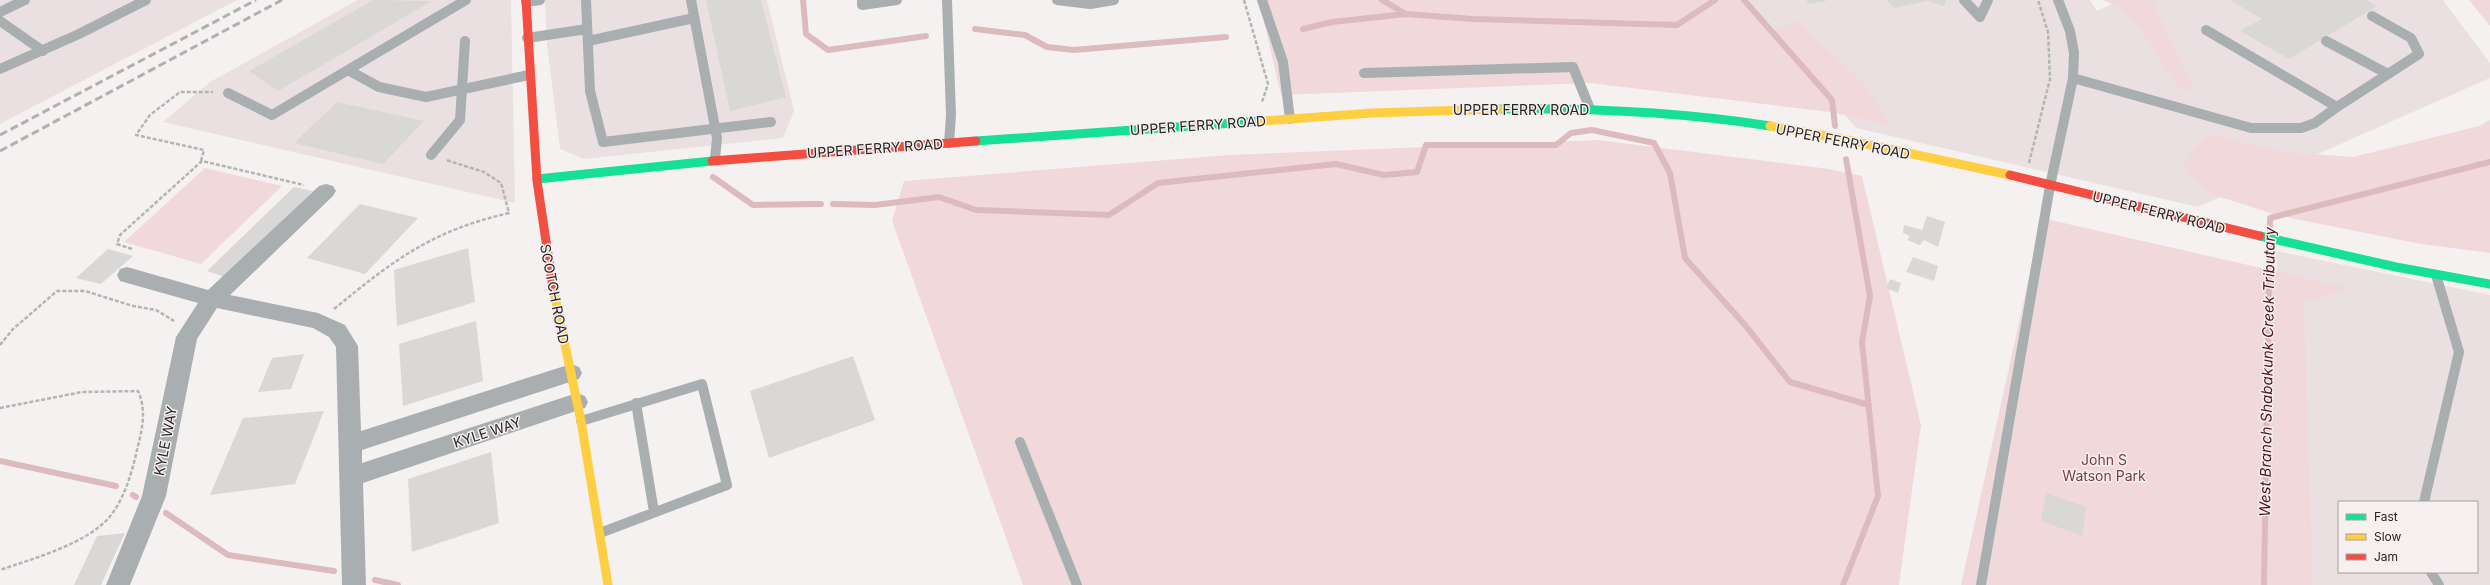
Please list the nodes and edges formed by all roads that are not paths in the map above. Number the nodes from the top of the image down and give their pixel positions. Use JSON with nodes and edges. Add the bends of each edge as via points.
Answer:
{"nodes":[{"id":1,"x":25,"y":0,"type":"edge"},
{"id":2,"x":146,"y":0,"type":"edge"},
{"id":3,"x":466,"y":0,"type":"edge"},
{"id":4,"x":540,"y":0,"type":"edge"},
{"id":5,"x":586,"y":0,"type":"edge"},
{"id":6,"x":691,"y":0,"type":"edge"},
{"id":7,"x":862,"y":0,"type":"edge"},
{"id":8,"x":897,"y":0,"type":"edge"},
{"id":9,"x":947,"y":0,"type":"edge"},
{"id":10,"x":1057,"y":0,"type":"edge"},
{"id":11,"x":1114,"y":0,"type":"edge"},
{"id":12,"x":1262,"y":0,"type":"edge"},
{"id":13,"x":1964,"y":0,"type":"edge"},
{"id":14,"x":1988,"y":0,"type":"edge"},
{"id":15,"x":2058,"y":0,"type":"edge"},
{"id":16,"x":526,"y":1,"type":"edge"},
{"id":17,"x":0,"y":12,"type":"edge"},
{"id":18,"x":2372,"y":16,"type":"dead end"},
{"id":19,"x":694,"y":18,"type":"junction"},
{"id":20,"x":0,"y":21,"type":"edge"},
{"id":21,"x":587,"y":30,"type":"junction"},
{"id":22,"x":2206,"y":30,"type":"dead end"},
{"id":23,"x":527,"y":38,"type":"junction"},
{"id":24,"x":465,"y":41,"type":"dead end"},
{"id":25,"x":588,"y":41,"type":"junction"},
{"id":26,"x":2326,"y":41,"type":"dead end"},
{"id":27,"x":43,"y":51,"type":"junction"},
{"id":28,"x":0,"y":69,"type":"edge"},
{"id":29,"x":348,"y":70,"type":"junction"},
{"id":30,"x":1364,"y":73,"type":"dead end"},
{"id":31,"x":2388,"y":74,"type":"junction"},
{"id":32,"x":529,"y":75,"type":"junction"},
{"id":33,"x":2073,"y":78,"type":"junction"},
{"id":34,"x":462,"y":90,"type":"junction"},
{"id":35,"x":228,"y":93,"type":"road end"},
{"id":36,"x":2337,"y":107,"type":"junction"},
{"id":37,"x":1590,"y":109,"type":"junction"},
{"id":38,"x":1290,"y":119,"type":"junction"},
{"id":39,"x":771,"y":122,"type":"dead end"},
{"id":40,"x":715,"y":129,"type":"junction"},
{"id":41,"x":949,"y":143,"type":"junction"},
{"id":42,"x":431,"y":154,"type":"road end"},
{"id":43,"x":715,"y":160,"type":"junction"},
{"id":44,"x":537,"y":179,"type":"junction"},
{"id":45,"x":2050,"y":186,"type":"junction"},
{"id":46,"x":326,"y":190,"type":"road end"},
{"id":47,"x":127,"y":275,"type":"dead end"},
{"id":48,"x":2436,"y":275,"type":"junction"},
{"id":49,"x":2490,"y":284,"type":"edge"},
{"id":50,"x":212,"y":299,"type":"junction"},
{"id":51,"x":571,"y":373,"type":"junction"},
{"id":52,"x":636,"y":403,"type":"junction"},
{"id":53,"x":579,"y":412,"type":"junction"},
{"id":54,"x":1020,"y":442,"type":"dead end"},
{"id":55,"x":350,"y":444,"type":"junction"},
{"id":56,"x":351,"y":477,"type":"junction"},
{"id":57,"x":2424,"y":501,"type":"edge"},
{"id":58,"x":654,"y":512,"type":"junction"},
{"id":59,"x":600,"y":534,"type":"junction"},
{"id":60,"x":2432,"y":573,"type":"edge"},
{"id":61,"x":1981,"y":584,"type":"edge"},
{"id":62,"x":118,"y":585,"type":"edge"},
{"id":63,"x":354,"y":585,"type":"edge"},
{"id":64,"x":608,"y":585,"type":"edge"},
{"id":65,"x":1077,"y":585,"type":"edge"},
{"id":66,"x":2439,"y":585,"type":"edge"}],
"edges":[{"from":1,"to":17,"type":"lane"},
{"from":2,"to":27,"type":"lane"},
{"from":3,"to":29,"type":"lane"},
{"from":4,"to":16,"type":"lane"},
{"from":5,"to":21,"type":"lane"},
{"from":6,"to":19,"type":"lane"},
{"from":7,"to":8,"type":"lane","via":[[862,5]]},
{"from":9,"to":41,"type":"lane","via":[[951,115]]},
{"from":10,"to":11,"type":"lane","via":[[1090,4]]},
{"from":12,"to":38,"type":"lane","via":[[1283,62]]},
{"from":13,"to":14,"type":"lane","via":[[1980,17]]},
{"from":15,"to":33,"type":"lane","via":[[2070,31],[2074,53]]},
{"from":16,"to":23,"type":"main road","name":"SCOTCH ROAD"},
{"from":18,"to":31,"type":"lane","via":[[2411,38],[2420,54]]},
{"from":19,"to":25,"type":"lane"},
{"from":19,"to":40,"type":"lane"},
{"from":20,"to":27,"type":"lane"},
{"from":21,"to":23,"type":"lane"},
{"from":21,"to":25,"type":"lane"},
{"from":22,"to":36,"type":"lane"},
{"from":23,"to":32,"type":"main road","name":"SCOTCH ROAD"},
{"from":24,"to":34,"type":"lane"},
{"from":25,"to":40,"type":"lane","via":[[590,91],[603,142]]},
{"from":26,"to":31,"type":"lane"},
{"from":27,"to":28,"type":"lane"},
{"from":29,"to":34,"type":"lane","via":[[379,87],[426,98]]},
{"from":29,"to":35,"type":"lane","via":[[272,115]]},
{"from":30,"to":37,"type":"lane","via":[[1573,67]]},
{"from":31,"to":36,"type":"lane"},
{"from":32,"to":34,"type":"lane"},
{"from":32,"to":44,"type":"main road","name":"SCOTCH ROAD"},
{"from":33,"to":36,"type":"lane","via":[[2251,128],[2300,128],[2315,123]]},
{"from":33,"to":45,"type":"lane"},
{"from":34,"to":42,"type":"lane","via":[[460,120]]},
{"from":37,"to":38,"type":"main road","name":"UPPER FERRY ROAD","via":[[1444,109]]},
{"from":37,"to":45,"type":"main road","name":"UPPER FERRY ROAD","via":[[1748,123],[1872,145]]},
{"from":38,"to":41,"type":"main road","name":"UPPER FERRY ROAD"},
{"from":39,"to":40,"type":"lane"},
{"from":40,"to":43,"type":"lane"},
{"from":41,"to":43,"type":"main road","name":"UPPER FERRY ROAD"},
{"from":43,"to":44,"type":"main road","name":"UPPER FERRY ROAD"},
{"from":44,"to":51,"type":"main road","name":"SCOTCH ROAD","via":[[545,249]]},
{"from":45,"to":48,"type":"main road","name":"UPPER FERRY ROAD","via":[[2256,236]]},
{"from":45,"to":61,"type":"lane"},
{"from":46,"to":50,"type":"street","name":"KYLE WAY"},
{"from":47,"to":50,"type":"street"},
{"from":48,"to":49,"type":"main road","name":"UPPER FERRY ROAD"},
{"from":48,"to":57,"type":"lane","via":[[2459,352]]},
{"from":50,"to":55,"type":"street","via":[[318,321],[337,331],[347,346]]},
{"from":50,"to":62,"type":"street","name":"KYLE WAY","via":[[187,337],[154,496]]},
{"from":51,"to":53,"type":"main road","name":"SCOTCH ROAD"},
{"from":51,"to":55,"type":"street"},
{"from":52,"to":53,"type":"lane"},
{"from":52,"to":58,"type":"lane"},
{"from":52,"to":58,"type":"lane","via":[[702,384],[728,485]]},
{"from":53,"to":56,"type":"street","name":"KYLE WAY"},
{"from":53,"to":59,"type":"main road","name":"SCOTCH ROAD"},
{"from":54,"to":65,"type":"lane"},
{"from":55,"to":56,"type":"street"},
{"from":56,"to":63,"type":"street"},
{"from":58,"to":59,"type":"lane"},
{"from":59,"to":64,"type":"main road","name":"SCOTCH ROAD"},
{"from":60,"to":66,"type":"lane"}]}
